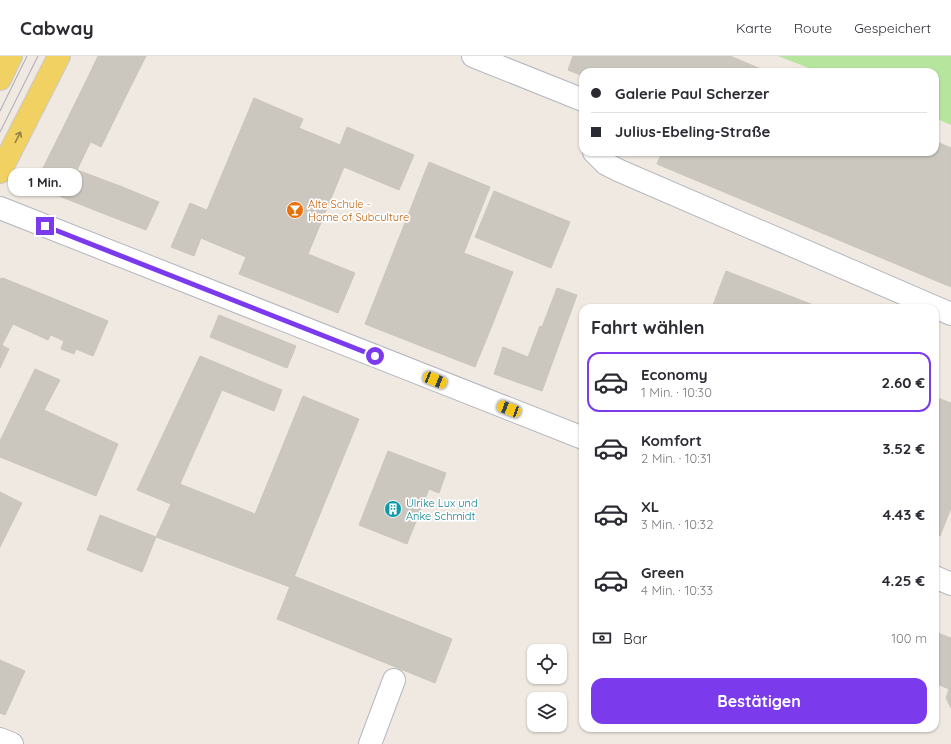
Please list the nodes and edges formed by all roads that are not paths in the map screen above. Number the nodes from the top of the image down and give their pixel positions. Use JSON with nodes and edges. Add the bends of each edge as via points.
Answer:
{"nodes":[{"id":1,"x":11,"y":56,"type":"edge"},
{"id":2,"x":59,"y":56,"type":"edge"},
{"id":3,"x":473,"y":56,"type":"edge"},
{"id":4,"x":0,"y":79,"type":"edge"},
{"id":5,"x":579,"y":98,"type":"edge"},
{"id":6,"x":598,"y":156,"type":"edge"},
{"id":7,"x":0,"y":172,"type":"edge"},
{"id":8,"x":0,"y":208,"type":"edge"},
{"id":9,"x":928,"y":304,"type":"edge"},
{"id":10,"x":939,"y":309,"type":"edge"},
{"id":11,"x":951,"y":314,"type":"edge"},
{"id":12,"x":579,"y":436,"type":"edge"},
{"id":13,"x":939,"y":579,"type":"edge"},
{"id":14,"x":951,"y":584,"type":"edge"},
{"id":15,"x":394,"y":680,"type":"dead end"},
{"id":16,"x":0,"y":739,"type":"edge"},
{"id":17,"x":12,"y":744,"type":"edge"},
{"id":18,"x":370,"y":744,"type":"edge"}],
"edges":[{"from":1,"to":4,"type":"main road"},
{"from":7,"to":2,"type":"main road","one_way":true},
{"from":3,"to":5,"type":"street"},
{"from":6,"to":9,"type":"street","via":[[606,164],[620,171]]},
{"from":8,"to":12,"type":"street"},
{"from":10,"to":11,"type":"street"},
{"from":13,"to":14,"type":"street"},
{"from":15,"to":18,"type":"street"},
{"from":16,"to":17,"type":"street"}]}
